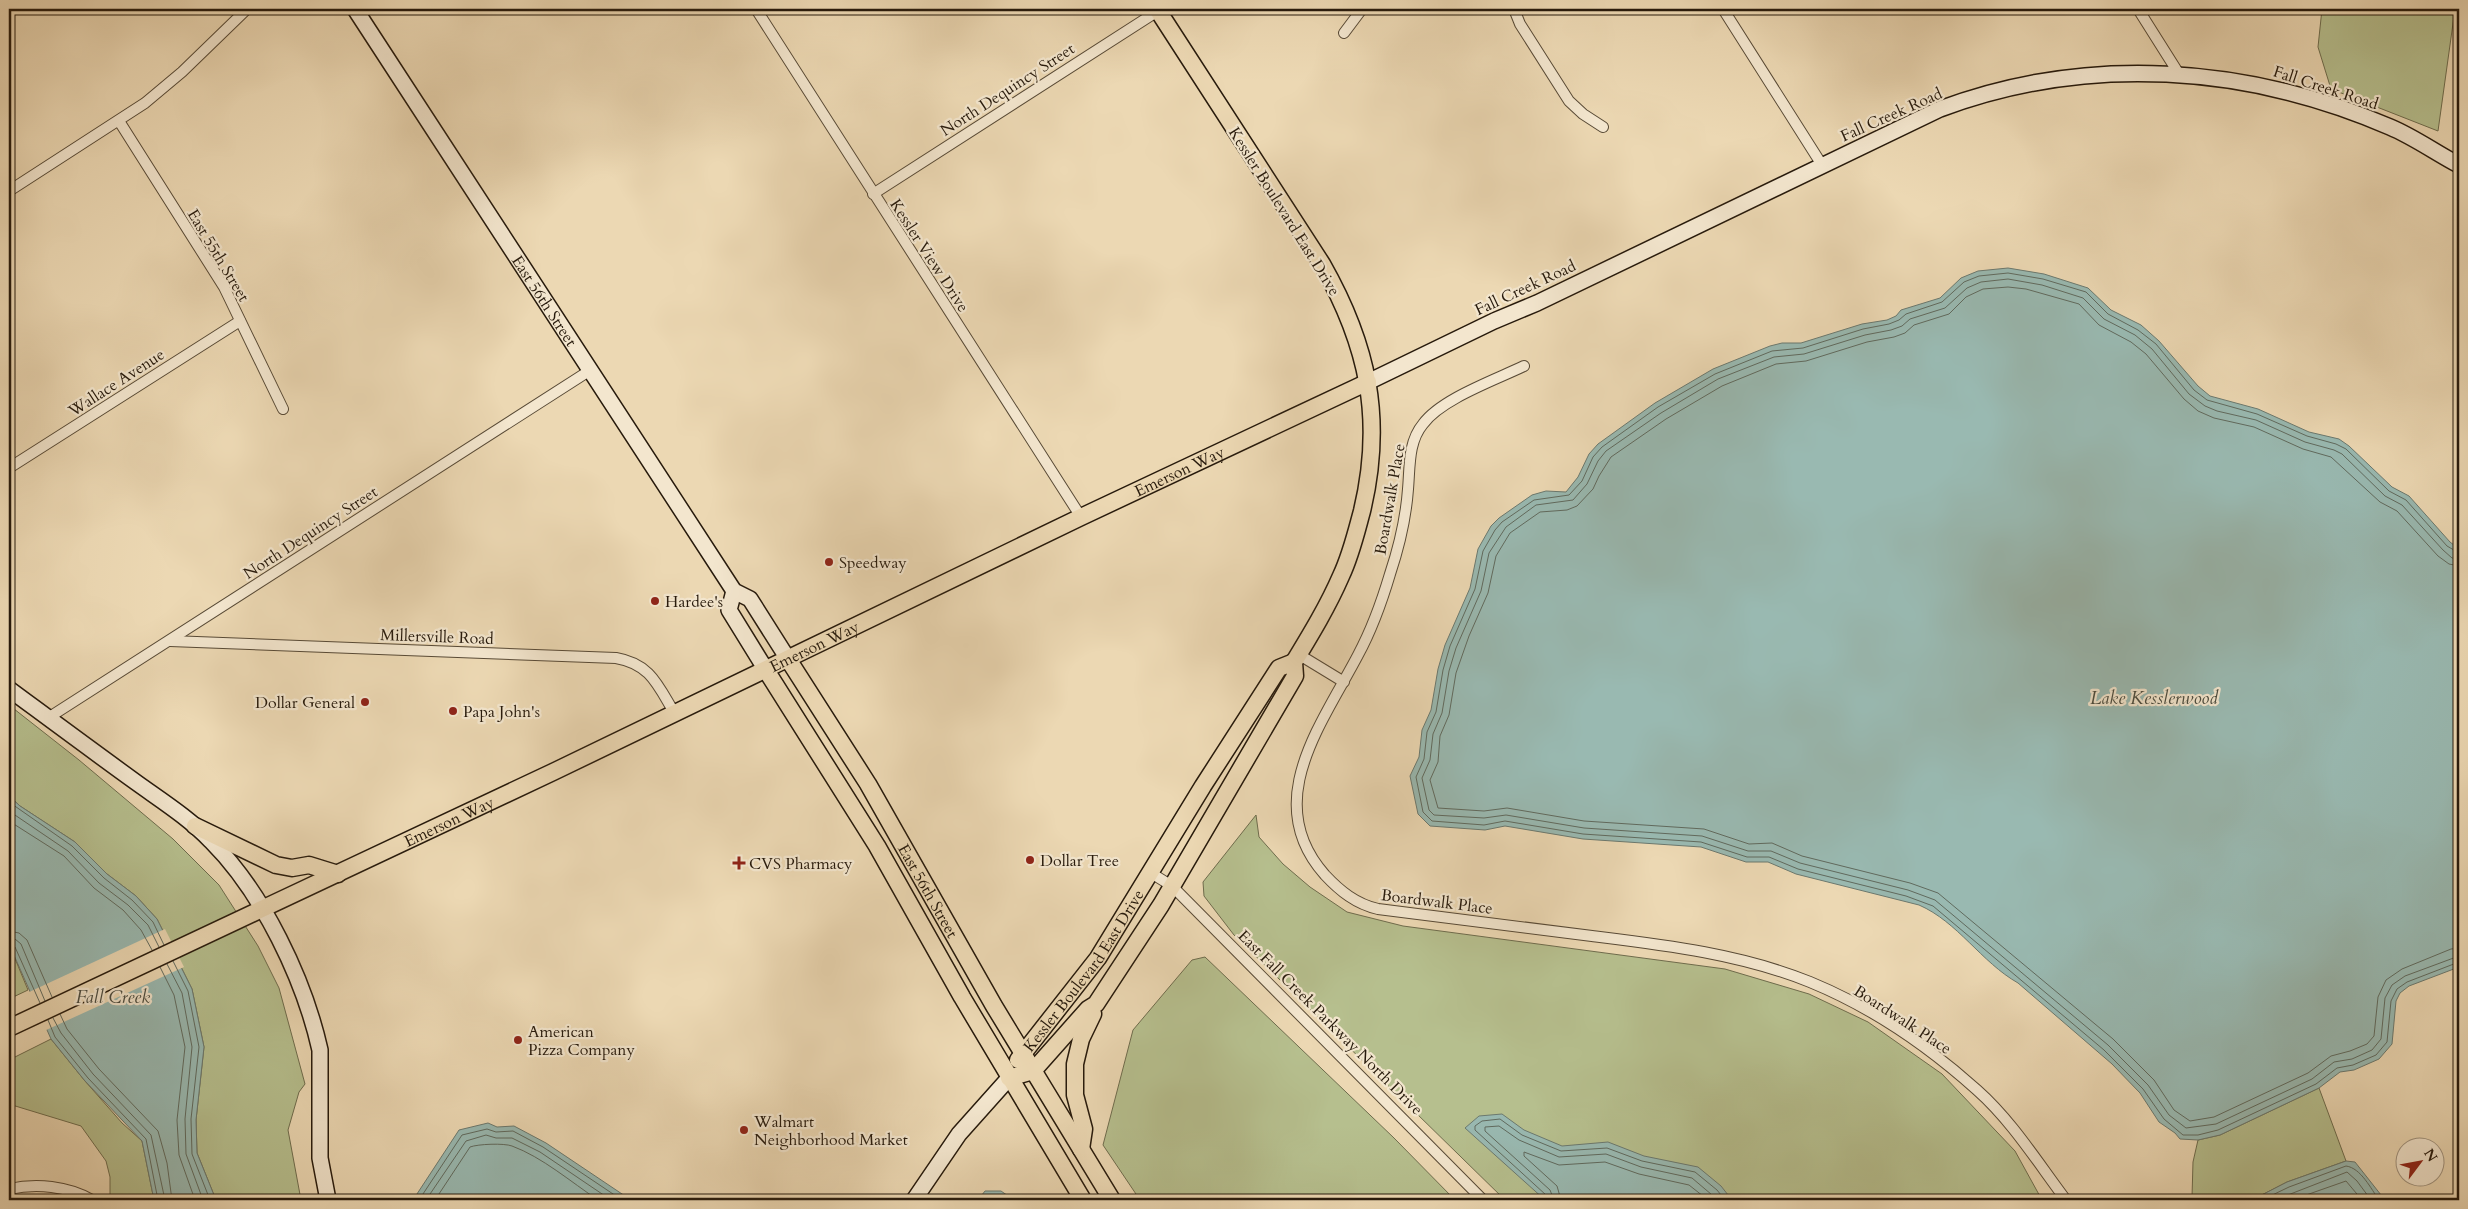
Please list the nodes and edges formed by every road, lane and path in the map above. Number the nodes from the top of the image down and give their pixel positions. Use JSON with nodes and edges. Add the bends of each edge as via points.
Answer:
{"nodes":[{"id":1,"x":247,"y":9,"type":"edge"},
{"id":2,"x":355,"y":9,"type":"edge"},
{"id":3,"x":756,"y":9,"type":"edge"},
{"id":4,"x":1362,"y":9,"type":"edge"},
{"id":5,"x":1514,"y":9,"type":"edge"},
{"id":6,"x":1723,"y":9,"type":"edge"},
{"id":7,"x":2138,"y":9,"type":"edge"},
{"id":8,"x":1159,"y":10,"type":"edge"},
{"id":9,"x":1344,"y":32,"type":"dead end"},
{"id":10,"x":2180,"y":74,"type":"junction"},
{"id":11,"x":119,"y":121,"type":"junction"},
{"id":12,"x":1602,"y":127,"type":"dead end"},
{"id":13,"x":1822,"y":165,"type":"junction"},
{"id":14,"x":2459,"y":165,"type":"edge"},
{"id":15,"x":9,"y":191,"type":"edge"},
{"id":16,"x":873,"y":194,"type":"junction"},
{"id":17,"x":240,"y":321,"type":"junction"},
{"id":18,"x":1524,"y":366,"type":"dead end"},
{"id":19,"x":589,"y":371,"type":"junction"},
{"id":20,"x":1368,"y":382,"type":"junction"},
{"id":21,"x":283,"y":409,"type":"dead end"},
{"id":22,"x":9,"y":468,"type":"edge"},
{"id":23,"x":1081,"y":517,"type":"junction"},
{"id":24,"x":734,"y":590,"type":"junction"},
{"id":25,"x":170,"y":641,"type":"junction"},
{"id":26,"x":1296,"y":658,"type":"junction"},
{"id":27,"x":788,"y":659,"type":"junction"},
{"id":28,"x":766,"y":670,"type":"junction"},
{"id":29,"x":1344,"y":682,"type":"junction"},
{"id":30,"x":9,"y":689,"type":"edge"},
{"id":31,"x":675,"y":714,"type":"junction"},
{"id":32,"x":48,"y":718,"type":"junction"},
{"id":33,"x":195,"y":826,"type":"junction"},
{"id":34,"x":1151,"y":873,"type":"junction"},
{"id":35,"x":338,"y":874,"type":"junction"},
{"id":36,"x":1172,"y":886,"type":"junction"},
{"id":37,"x":261,"y":910,"type":"junction"},
{"id":38,"x":1096,"y":1004,"type":"junction"},
{"id":39,"x":11,"y":1027,"type":"edge"},
{"id":40,"x":1022,"y":1053,"type":"junction"},
{"id":41,"x":1033,"y":1071,"type":"junction"},
{"id":42,"x":1009,"y":1078,"type":"junction"},
{"id":43,"x":1081,"y":1149,"type":"junction"},
{"id":44,"x":9,"y":1189,"type":"edge"},
{"id":45,"x":92,"y":1200,"type":"edge"},
{"id":46,"x":328,"y":1200,"type":"edge"},
{"id":47,"x":914,"y":1200,"type":"edge"},
{"id":48,"x":1083,"y":1200,"type":"edge"},
{"id":49,"x":1112,"y":1200,"type":"edge"},
{"id":50,"x":1483,"y":1200,"type":"edge"},
{"id":51,"x":2066,"y":1200,"type":"edge"}],
"edges":[{"from":1,"to":11,"type":"street","via":[[173,80]]},
{"from":2,"to":19,"type":"main road","name":"East 56th Street"},
{"from":3,"to":16,"type":"street","name":"Kessler View Drive"},
{"from":4,"to":9,"type":"street"},
{"from":5,"to":12,"type":"street","via":[[1520,24],[1569,101]]},
{"from":6,"to":13,"type":"street"},
{"from":7,"to":10,"type":"street"},
{"from":8,"to":16,"type":"street","name":"North Dequincy Street"},
{"from":8,"to":20,"type":"main road","name":"Kessler Boulevard East Drive","via":[[1329,276],[1353,326]]},
{"from":10,"to":13,"type":"main road","name":"Fall Creek Road","via":[[2106,74],[2000,90],[1940,110]]},
{"from":10,"to":14,"type":"main road","name":"Fall Creek Road","via":[[2255,84],[2316,99],[2390,127]]},
{"from":11,"to":15,"type":"street"},
{"from":11,"to":17,"type":"street","name":"East 55th Street","via":[[224,287]]},
{"from":13,"to":20,"type":"main road","name":"Fall Creek Road"},
{"from":16,"to":23,"type":"street","name":"Kessler View Drive"},
{"from":17,"to":21,"type":"street","name":"East 55th Street"},
{"from":17,"to":22,"type":"street","name":"Wallace Avenue"},
{"from":18,"to":29,"type":"street","name":"Boardwalk Place","via":[[1441,406],[1419,428],[1411,451],[1403,525],[1391,573],[1364,642]]},
{"from":19,"to":24,"type":"main road","name":"East 56th Street"},
{"from":19,"to":25,"type":"street","name":"North Dequincy Street"},
{"from":20,"to":23,"type":"main road","name":"Emerson Way"},
{"from":20,"to":26,"type":"main road","name":"Kessler Boulevard East Drive","via":[[1373,447],[1356,535],[1332,596]]},
{"from":23,"to":27,"type":"main road","name":"Emerson Way"},
{"from":24,"to":27,"type":"main road","name":"East 56th Street","via":[[750,599]]},
{"from":24,"to":28,"type":"main road","name":"East 56th Street","via":[[729,610]]},
{"from":25,"to":31,"type":"street","name":"Millersville Road","via":[[616,658],[634,662],[646,670]]},
{"from":25,"to":32,"type":"street","name":"North Dequincy Street"},
{"from":26,"to":29,"type":"street"},
{"from":26,"to":34,"type":"main road","name":"Kessler Boulevard East Drive","via":[[1279,668]]},
{"from":26,"to":36,"type":"main road","name":"Kessler Boulevard East Drive","via":[[1292,682]]},
{"from":27,"to":28,"type":"main road","name":"Emerson Way"},
{"from":27,"to":40,"type":"main road","name":"East 56th Street","via":[[868,784]]},
{"from":28,"to":31,"type":"main road","name":"Emerson Way"},
{"from":28,"to":42,"type":"main road","name":"East 56th Street","via":[[877,846]]},
{"from":29,"to":51,"type":"street","name":"Boardwalk Place","via":[[1303,760],[1297,802],[1302,833],[1311,856],[1336,887],[1348,896],[1378,910],[1653,944],[1716,955],[1771,968],[1810,982],[1872,1012],[1979,1091],[2025,1144]]},
{"from":30,"to":32,"type":"main road"},
{"from":31,"to":35,"type":"main road","name":"Emerson Way"},
{"from":32,"to":33,"type":"main road"},
{"from":33,"to":35,"type":"main road","via":[[276,865],[292,868],[309,866]]},
{"from":33,"to":37,"type":"main road","via":[[233,866]]},
{"from":34,"to":36,"type":"street","name":"East Fall Creek Parkway North Drive"},
{"from":34,"to":40,"type":"main road","name":"Kessler Boulevard East Drive","via":[[1087,973]]},
{"from":35,"to":37,"type":"main road","name":"Emerson Way"},
{"from":36,"to":38,"type":"main road","name":"Kessler Boulevard East Drive"},
{"from":36,"to":50,"type":"street","name":"East Fall Creek Parkway North Drive"},
{"from":37,"to":39,"type":"main road","name":"Emerson Way"},
{"from":37,"to":46,"type":"main road","via":[[291,968],[316,1032],[320,1050],[320,1158]]},
{"from":38,"to":41,"type":"main road","name":"Kessler Boulevard East Drive"},
{"from":38,"to":43,"type":"main road","via":[[1081,1039],[1075,1064],[1075,1095],[1084,1128]]},
{"from":40,"to":41,"type":"main road","name":"East 56th Street"},
{"from":40,"to":42,"type":"main road","name":"Kessler Boulevard East Drive"},
{"from":41,"to":42,"type":"main road","name":"Kessler Boulevard East Drive"},
{"from":41,"to":43,"type":"main road","name":"East 56th Street"},
{"from":42,"to":47,"type":"main road","via":[[959,1134]]},
{"from":42,"to":48,"type":"main road","name":"East 56th Street"},
{"from":43,"to":49,"type":"main road","name":"East 56th Street"},
{"from":44,"to":45,"type":"street","via":[[30,1186],[61,1188]]}]}
